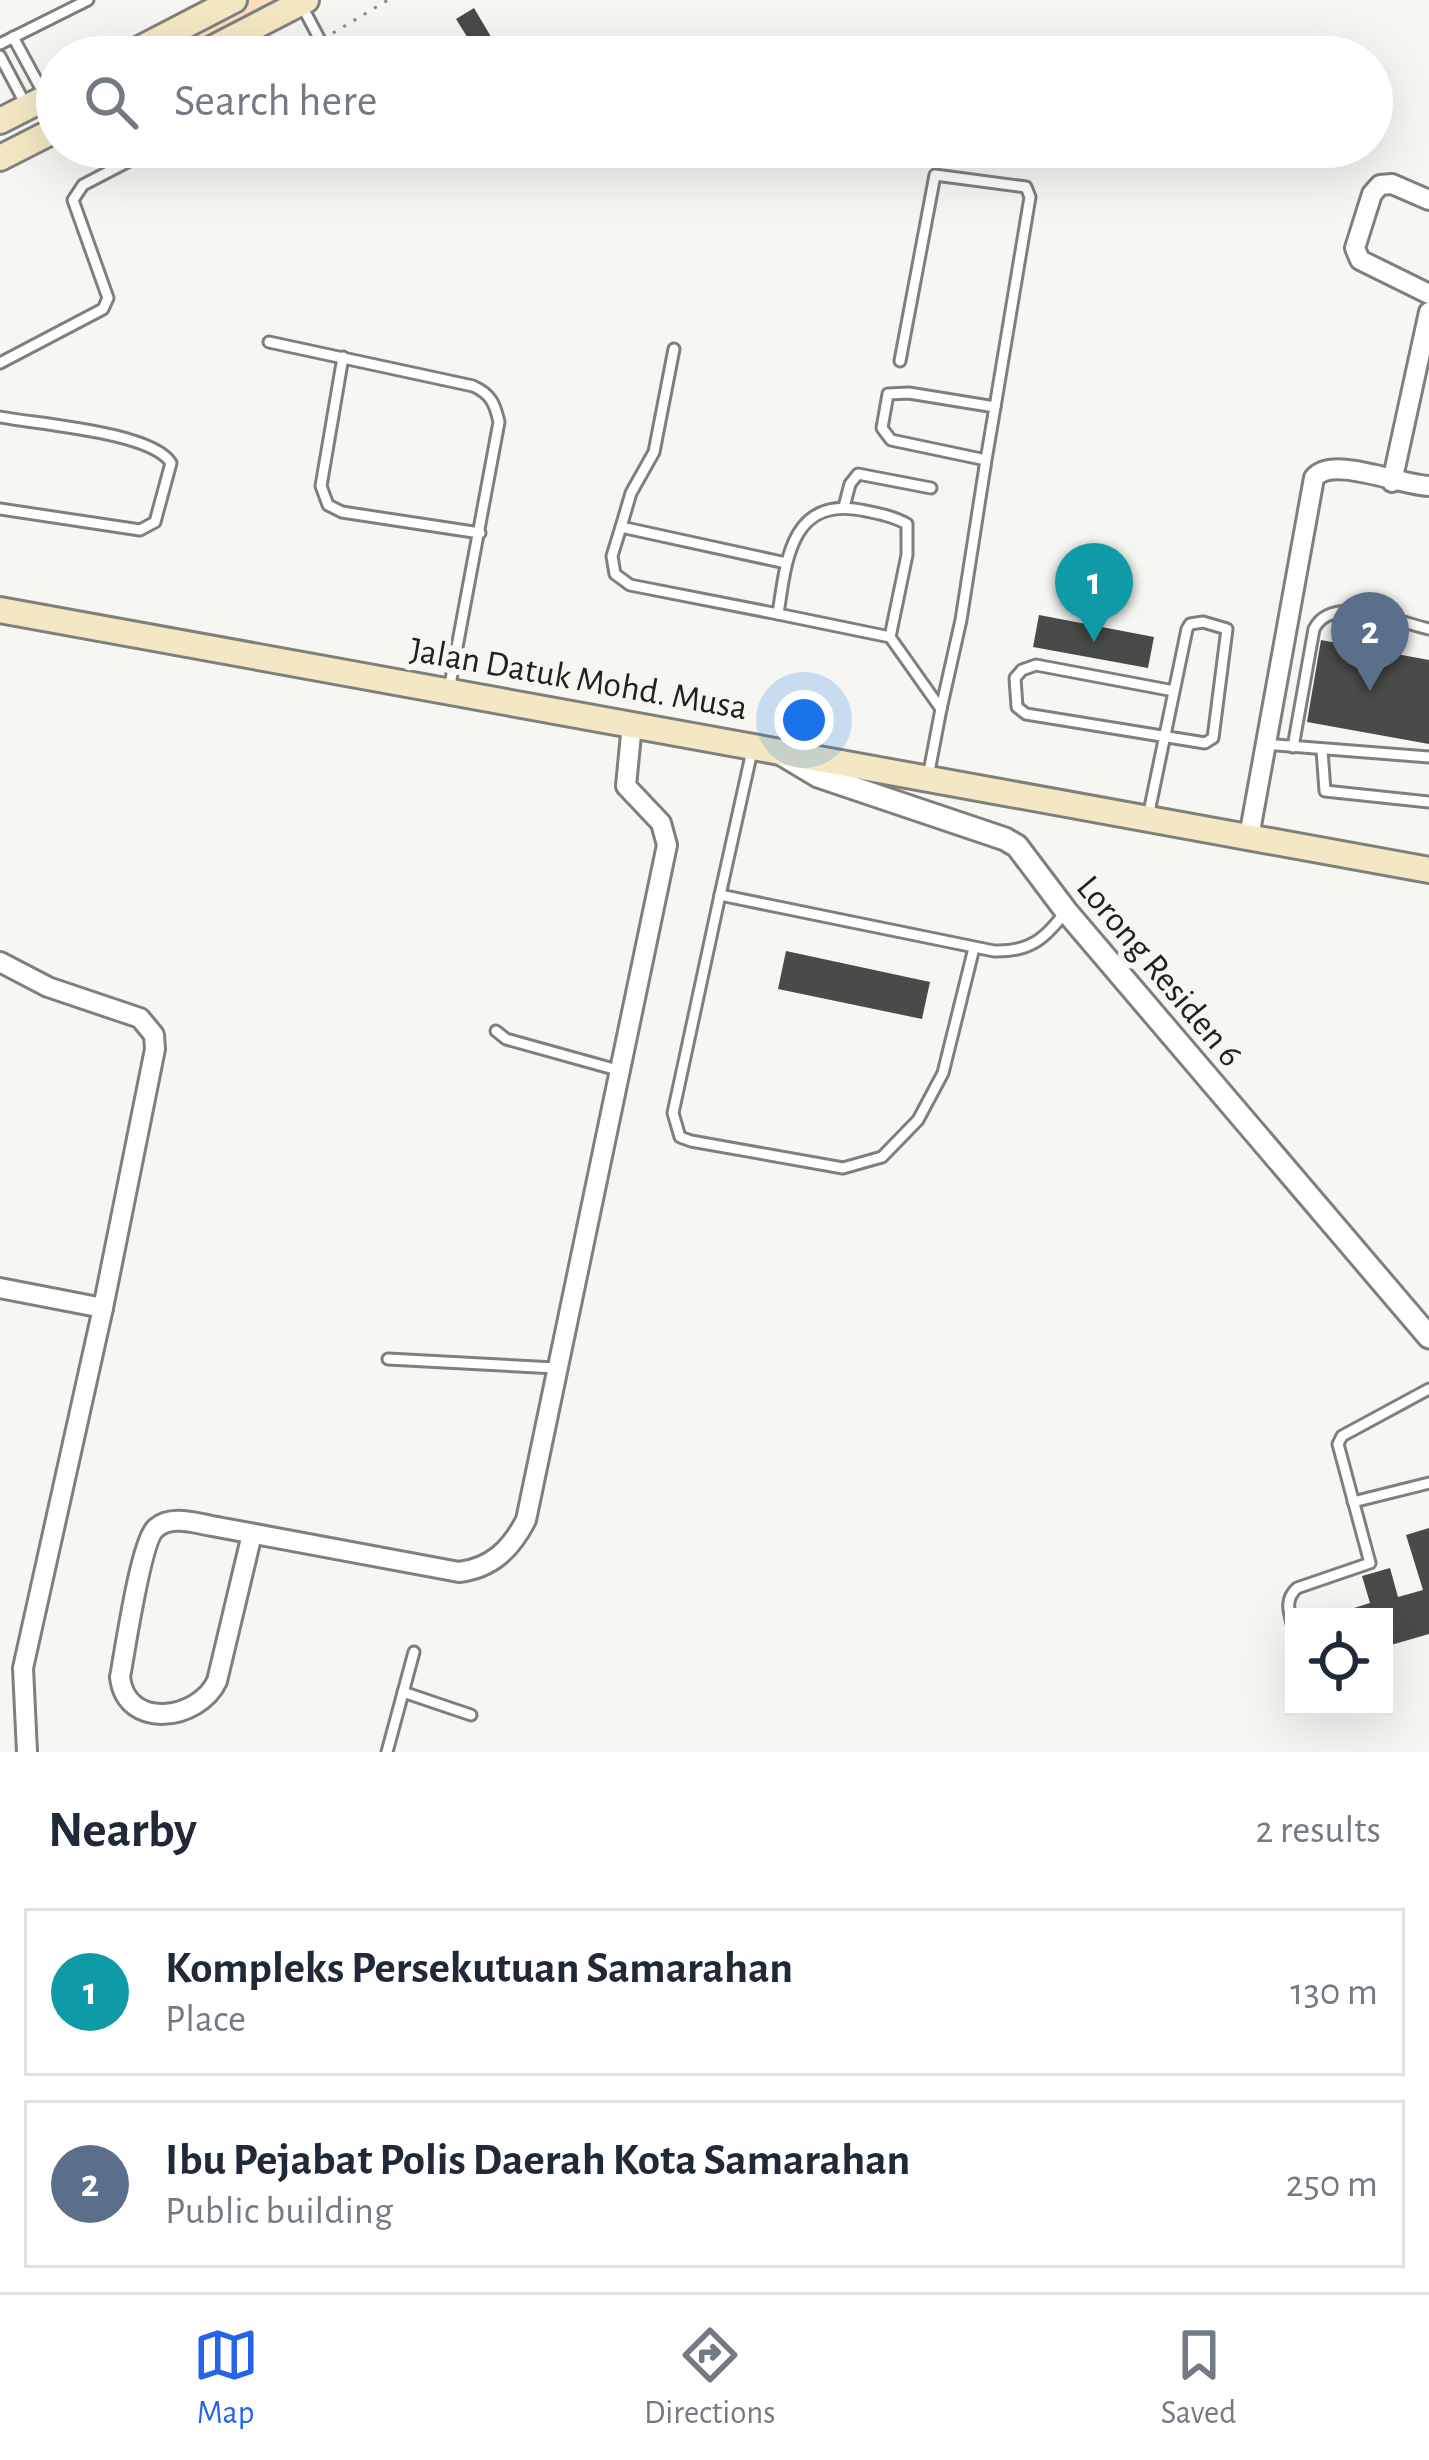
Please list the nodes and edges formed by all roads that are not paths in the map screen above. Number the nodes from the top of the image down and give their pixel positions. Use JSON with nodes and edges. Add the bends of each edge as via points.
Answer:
{"nodes":[{"id":1,"x":88,"y":0,"type":"edge"},
{"id":2,"x":228,"y":1,"type":"edge"},
{"id":3,"x":303,"y":2,"type":"edge"},
{"id":4,"x":163,"y":36,"type":"edge"},
{"id":5,"x":237,"y":36,"type":"edge"},
{"id":6,"x":319,"y":36,"type":"edge"},
{"id":7,"x":13,"y":37,"type":"junction"},
{"id":8,"x":0,"y":44,"type":"edge"},
{"id":9,"x":0,"y":56,"type":"edge"},
{"id":10,"x":36,"y":85,"type":"edge"},
{"id":11,"x":36,"y":92,"type":"edge"},
{"id":12,"x":36,"y":103,"type":"edge"},
{"id":13,"x":0,"y":121,"type":"edge"},
{"id":14,"x":36,"y":140,"type":"edge"},
{"id":15,"x":0,"y":158,"type":"edge"},
{"id":16,"x":116,"y":168,"type":"edge"},
{"id":17,"x":1429,"y":200,"type":"edge"},
{"id":18,"x":1429,"y":294,"type":"edge"},
{"id":19,"x":1429,"y":312,"type":"edge"},
{"id":20,"x":269,"y":342,"type":"dead end"},
{"id":21,"x":674,"y":349,"type":"dead end"},
{"id":22,"x":343,"y":357,"type":"junction"},
{"id":23,"x":900,"y":362,"type":"dead end"},
{"id":24,"x":0,"y":363,"type":"edge"},
{"id":25,"x":995,"y":406,"type":"junction"},
{"id":26,"x":0,"y":417,"type":"edge"},
{"id":27,"x":986,"y":460,"type":"junction"},
{"id":28,"x":1391,"y":482,"type":"junction"},
{"id":29,"x":1429,"y":487,"type":"edge"},
{"id":30,"x":931,"y":488,"type":"dead end"},
{"id":31,"x":844,"y":507,"type":"junction"},
{"id":32,"x":0,"y":509,"type":"edge"},
{"id":33,"x":621,"y":527,"type":"junction"},
{"id":34,"x":480,"y":533,"type":"junction"},
{"id":35,"x":786,"y":563,"type":"junction"},
{"id":36,"x":0,"y":610,"type":"edge"},
{"id":37,"x":778,"y":614,"type":"junction"},
{"id":38,"x":1429,"y":629,"type":"edge"},
{"id":39,"x":890,"y":637,"type":"junction"},
{"id":40,"x":448,"y":690,"type":"junction"},
{"id":41,"x":1174,"y":691,"type":"junction"},
{"id":42,"x":941,"y":709,"type":"junction"},
{"id":43,"x":632,"y":724,"type":"junction"},
{"id":44,"x":1166,"y":738,"type":"junction"},
{"id":45,"x":1264,"y":744,"type":"junction"},
{"id":46,"x":763,"y":747,"type":"junction"},
{"id":47,"x":1294,"y":747,"type":"junction"},
{"id":48,"x":1322,"y":750,"type":"junction"},
{"id":49,"x":1429,"y":757,"type":"edge"},
{"id":50,"x":928,"y":777,"type":"junction"},
{"id":51,"x":1429,"y":802,"type":"edge"},
{"id":52,"x":1148,"y":819,"type":"junction"},
{"id":53,"x":1249,"y":837,"type":"junction"},
{"id":54,"x":1429,"y":869,"type":"edge"},
{"id":55,"x":720,"y":895,"type":"junction"},
{"id":56,"x":1066,"y":910,"type":"junction"},
{"id":57,"x":974,"y":948,"type":"junction"},
{"id":58,"x":0,"y":962,"type":"edge"},
{"id":59,"x":496,"y":1031,"type":"dead end"},
{"id":60,"x":621,"y":1071,"type":"junction"},
{"id":61,"x":0,"y":1288,"type":"edge"},
{"id":62,"x":103,"y":1308,"type":"junction"},
{"id":63,"x":1429,"y":1336,"type":"edge"},
{"id":64,"x":388,"y":1359,"type":"dead end"},
{"id":65,"x":555,"y":1368,"type":"junction"},
{"id":66,"x":1429,"y":1389,"type":"edge"},
{"id":67,"x":1429,"y":1483,"type":"edge"},
{"id":68,"x":1352,"y":1502,"type":"junction"},
{"id":69,"x":252,"y":1534,"type":"junction"},
{"id":70,"x":1288,"y":1608,"type":"edge"},
{"id":71,"x":414,"y":1652,"type":"dead end"},
{"id":72,"x":403,"y":1692,"type":"junction"},
{"id":73,"x":471,"y":1715,"type":"dead end"},
{"id":74,"x":27,"y":1752,"type":"edge"},
{"id":75,"x":387,"y":1752,"type":"edge"}],
"edges":[{"from":1,"to":7,"type":"lane"},
{"from":2,"to":4,"type":"main road"},
{"from":3,"to":5,"type":"main road"},
{"from":3,"to":6,"type":"lane"},
{"from":7,"to":8,"type":"lane"},
{"from":7,"to":10,"type":"lane"},
{"from":9,"to":11,"type":"lane"},
{"from":12,"to":13,"type":"main road"},
{"from":14,"to":15,"type":"main road"},
{"from":16,"to":24,"type":"lane","via":[[83,185],[73,200],[108,298],[103,309]]},
{"from":17,"to":18,"type":"street","via":[[1380,185],[1354,248],[1360,260]]},
{"from":19,"to":28,"type":"street"},
{"from":20,"to":22,"type":"lane"},
{"from":21,"to":33,"type":"lane","via":[[654,452]]},
{"from":22,"to":34,"type":"lane","via":[[491,397],[499,422]]},
{"from":22,"to":34,"type":"lane","via":[[322,486],[328,505]]},
{"from":23,"to":25,"type":"lane","via":[[935,175],[1026,187]]},
{"from":25,"to":27,"type":"lane"},
{"from":25,"to":27,"type":"lane","via":[[893,391],[884,403],[882,428],[891,440]]},
{"from":26,"to":32,"type":"lane","via":[[132,440],[171,463],[155,522],[140,530]]},
{"from":27,"to":42,"type":"lane"},
{"from":28,"to":29,"type":"street"},
{"from":28,"to":45,"type":"street","via":[[1337,467],[1314,478]]},
{"from":30,"to":31,"type":"lane","via":[[858,474]]},
{"from":31,"to":35,"type":"lane","via":[[802,526]]},
{"from":31,"to":39,"type":"lane","via":[[909,529]]},
{"from":33,"to":35,"type":"lane"},
{"from":33,"to":37,"type":"lane","via":[[612,561],[622,581]]},
{"from":34,"to":40,"type":"lane"},
{"from":35,"to":37,"type":"lane"},
{"from":36,"to":40,"type":"main road","name":"Jalan Datuk Mohd. Musa"},
{"from":37,"to":39,"type":"lane"},
{"from":38,"to":47,"type":"lane","via":[[1349,611],[1320,617]]},
{"from":39,"to":42,"type":"lane"},
{"from":40,"to":43,"type":"main road","name":"Jalan Datuk Mohd. Musa"},
{"from":41,"to":44,"type":"lane"},
{"from":41,"to":44,"type":"lane","via":[[1190,624],[1227,629],[1213,738]]},
{"from":41,"to":44,"type":"lane","via":[[1036,665],[1016,678],[1016,703],[1026,714]]},
{"from":42,"to":50,"type":"lane"},
{"from":43,"to":46,"type":"main road","name":"Jalan Datuk Mohd. Musa"},
{"from":43,"to":60,"type":"street","via":[[626,786],[661,823],[667,845]]},
{"from":44,"to":52,"type":"lane"},
{"from":45,"to":47,"type":"lane"},
{"from":45,"to":53,"type":"street"},
{"from":46,"to":50,"type":"main road","name":"Jalan Datuk Mohd. Musa"},
{"from":46,"to":55,"type":"lane"},
{"from":46,"to":56,"type":"street","name":"Lorong Residen 6","via":[[818,776],[1005,839]]},
{"from":47,"to":48,"type":"lane"},
{"from":48,"to":49,"type":"lane"},
{"from":48,"to":51,"type":"lane","via":[[1328,792]]},
{"from":50,"to":52,"type":"main road","name":"Jalan Datuk Mohd. Musa"},
{"from":52,"to":53,"type":"main road","name":"Jalan Datuk Mohd. Musa"},
{"from":53,"to":54,"type":"main road","name":"Jalan Datuk Mohd. Musa"},
{"from":55,"to":57,"type":"lane"},
{"from":55,"to":57,"type":"lane","via":[[673,1113],[680,1137],[691,1141],[843,1168],[882,1157],[937,1087]]},
{"from":56,"to":57,"type":"lane","via":[[1027,949]]},
{"from":56,"to":63,"type":"street","name":"Lorong Residen 6"},
{"from":58,"to":62,"type":"street","via":[[140,1018],[154,1035]]},
{"from":59,"to":60,"type":"lane"},
{"from":60,"to":65,"type":"street"},
{"from":61,"to":62,"type":"street"},
{"from":62,"to":74,"type":"street","via":[[23,1668]]},
{"from":64,"to":65,"type":"lane"},
{"from":65,"to":69,"type":"street","via":[[526,1520],[483,1568],[431,1569]]},
{"from":66,"to":68,"type":"lane","via":[[1342,1436]]},
{"from":67,"to":68,"type":"lane"},
{"from":68,"to":70,"type":"lane","via":[[1370,1563],[1297,1588]]},
{"from":69,"to":69,"type":"street","via":[[179,1521],[152,1532],[120,1677],[123,1693],[143,1711],[178,1714],[211,1694]]},
{"from":71,"to":72,"type":"lane"},
{"from":72,"to":73,"type":"lane"},
{"from":72,"to":75,"type":"lane"}]}
